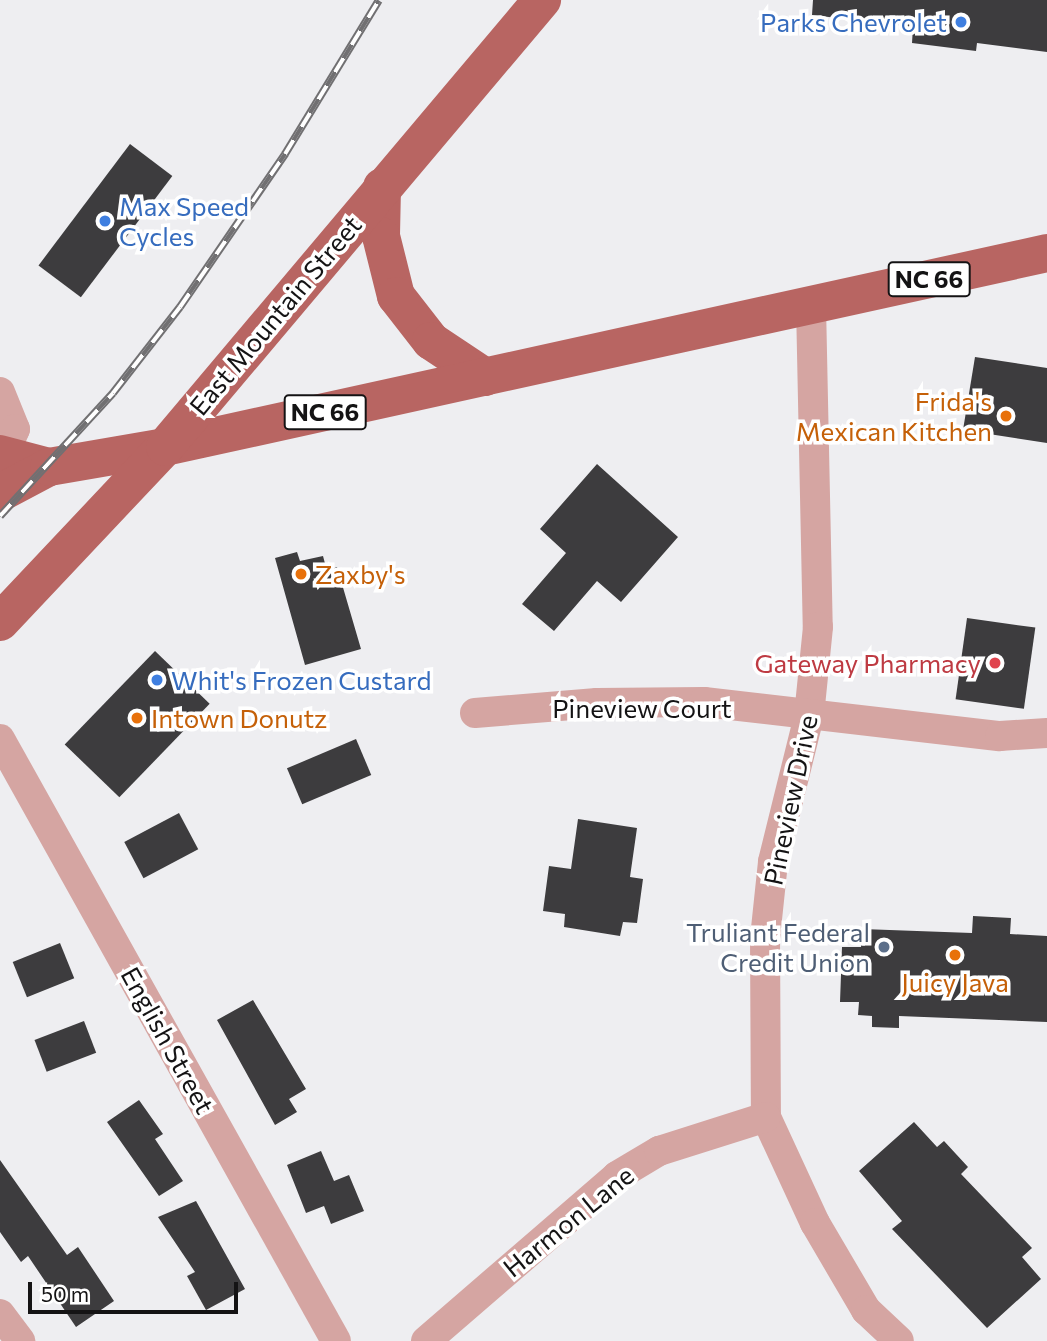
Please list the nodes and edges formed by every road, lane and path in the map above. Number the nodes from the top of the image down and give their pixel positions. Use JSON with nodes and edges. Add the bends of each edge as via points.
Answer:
{"nodes":[{"id":1,"x":542,"y":0,"type":"edge"},
{"id":2,"x":382,"y":187,"type":"junction"},
{"id":3,"x":1047,"y":253,"type":"edge"},
{"id":4,"x":811,"y":305,"type":"junction"},
{"id":5,"x":485,"y":377,"type":"junction"},
{"id":6,"x":0,"y":392,"type":"edge"},
{"id":7,"x":165,"y":447,"type":"junction"},
{"id":8,"x":2,"y":452,"type":"edge"},
{"id":9,"x":49,"y":467,"type":"junction"},
{"id":10,"x":0,"y":493,"type":"edge"},
{"id":11,"x":0,"y":622,"type":"edge"},
{"id":12,"x":475,"y":713,"type":"dead end"},
{"id":13,"x":809,"y":716,"type":"junction"},
{"id":14,"x":1047,"y":733,"type":"edge"},
{"id":15,"x":0,"y":738,"type":"edge"},
{"id":16,"x":766,"y":1117,"type":"junction"},
{"id":17,"x":0,"y":1314,"type":"edge"},
{"id":18,"x":20,"y":1341,"type":"edge"},
{"id":19,"x":336,"y":1341,"type":"edge"},
{"id":20,"x":426,"y":1341,"type":"edge"},
{"id":21,"x":899,"y":1341,"type":"edge"}],
"edges":[{"from":1,"to":2,"type":"main road","name":"East Mountain Street"},
{"from":2,"to":5,"type":"main road","via":[[381,236],[396,296],[431,341]]},
{"from":2,"to":7,"type":"main road","name":"East Mountain Street"},
{"from":3,"to":4,"type":"main road","number":"NC 66"},
{"from":4,"to":5,"type":"main road","number":"NC 66"},
{"from":4,"to":13,"type":"street","name":"Pineview Drive","via":[[818,627]]},
{"from":5,"to":7,"type":"main road","number":"NC 66"},
{"from":6,"to":8,"type":"street","via":[[15,429]]},
{"from":7,"to":9,"type":"main road","number":"NC 66"},
{"from":7,"to":11,"type":"main road","name":"East Mountain Street"},
{"from":8,"to":9,"type":"main road","number":"NC 66"},
{"from":9,"to":10,"type":"main road","number":"NC 66"},
{"from":12,"to":13,"type":"street","name":"Pineview Court","via":[[597,703],[704,702]]},
{"from":13,"to":14,"type":"street","name":"Pineview Court","via":[[1000,736]]},
{"from":13,"to":16,"type":"street","name":"Pineview Drive","via":[[773,862],[765,938]]},
{"from":15,"to":19,"type":"street","name":"English Street"},
{"from":16,"to":20,"type":"street","name":"Harmon Lane","via":[[659,1151],[617,1176]]},
{"from":16,"to":21,"type":"street","name":"Pineview Drive","via":[[821,1234],[866,1310]]},
{"from":17,"to":18,"type":"street"}]}
